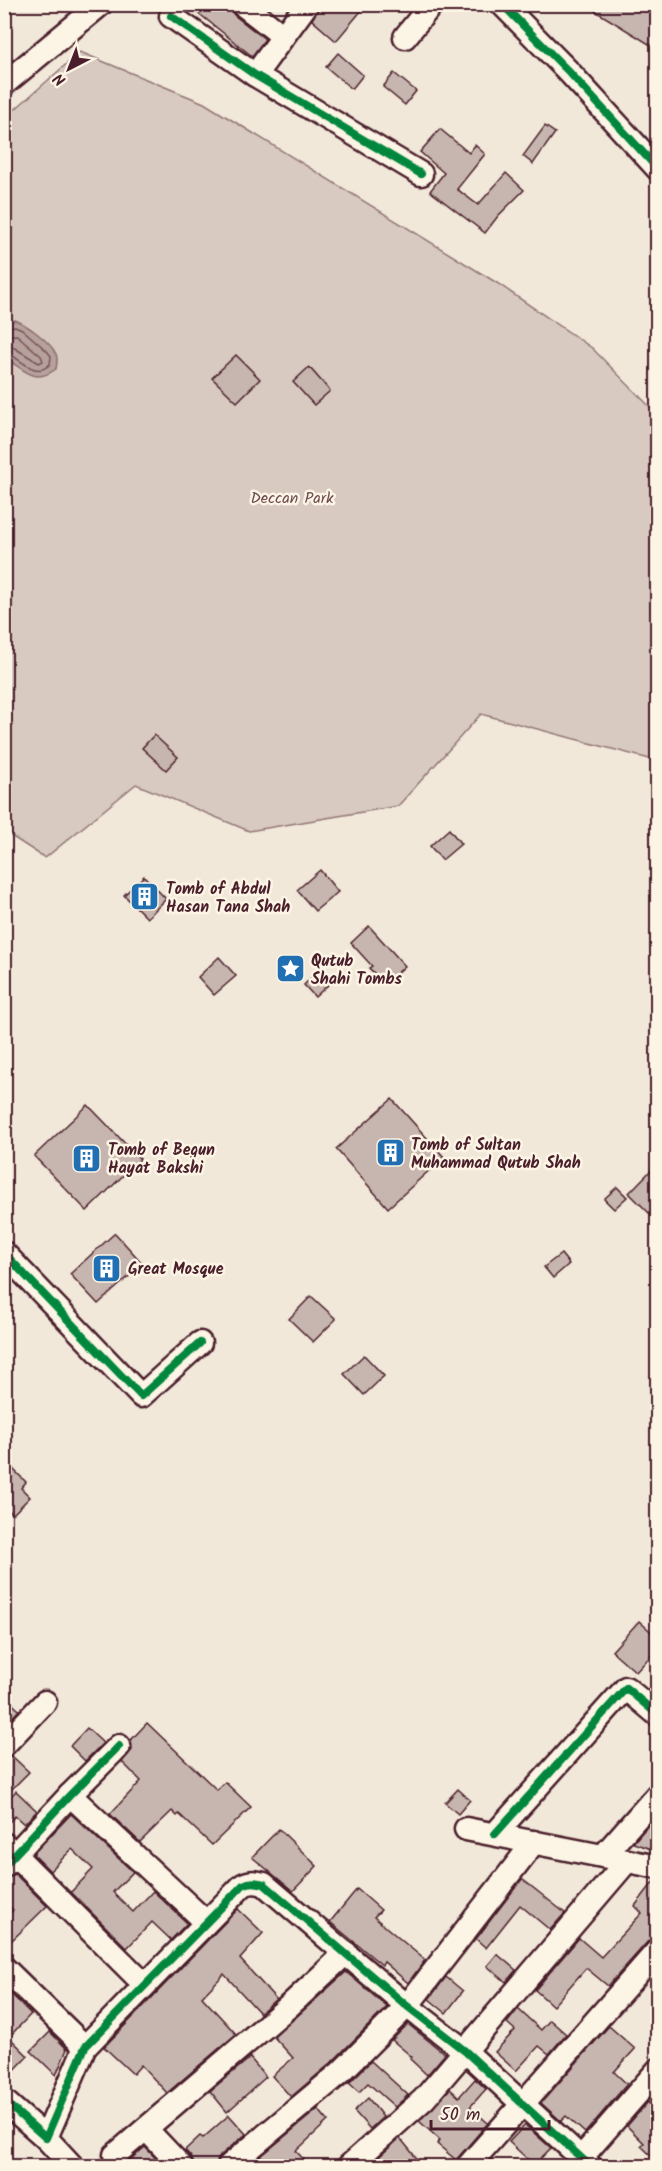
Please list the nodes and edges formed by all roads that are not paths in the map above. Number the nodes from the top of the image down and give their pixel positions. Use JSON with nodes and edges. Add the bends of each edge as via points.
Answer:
{"nodes":[{"id":1,"x":101,"y":4,"type":"edge"},
{"id":2,"x":242,"y":4,"type":"edge"},
{"id":3,"x":307,"y":4,"type":"edge"},
{"id":4,"x":432,"y":4,"type":"edge"},
{"id":5,"x":502,"y":4,"type":"edge"},
{"id":6,"x":171,"y":16,"type":"dead end"},
{"id":7,"x":283,"y":36,"type":"junction"},
{"id":8,"x":405,"y":37,"type":"dead end"},
{"id":9,"x":255,"y":75,"type":"junction"},
{"id":10,"x":4,"y":84,"type":"edge"},
{"id":11,"x":657,"y":169,"type":"edge"},
{"id":12,"x":421,"y":174,"type":"dead end"},
{"id":13,"x":4,"y":1253,"type":"edge"},
{"id":14,"x":200,"y":1343,"type":"dead end"},
{"id":15,"x":45,"y":1702,"type":"dead end"},
{"id":16,"x":657,"y":1715,"type":"edge"},
{"id":17,"x":4,"y":1745,"type":"edge"},
{"id":18,"x":119,"y":1746,"type":"dead end"},
{"id":19,"x":657,"y":1794,"type":"edge"},
{"id":20,"x":70,"y":1795,"type":"junction"},
{"id":21,"x":466,"y":1829,"type":"dead end"},
{"id":22,"x":495,"y":1834,"type":"junction"},
{"id":23,"x":534,"y":1842,"type":"junction"},
{"id":24,"x":8,"y":1854,"type":"edge"},
{"id":25,"x":603,"y":1856,"type":"junction"},
{"id":26,"x":627,"y":1861,"type":"junction"},
{"id":27,"x":657,"y":1867,"type":"edge"},
{"id":28,"x":206,"y":1922,"type":"junction"},
{"id":29,"x":657,"y":1950,"type":"edge"},
{"id":30,"x":346,"y":1953,"type":"junction"},
{"id":31,"x":4,"y":1968,"type":"edge"},
{"id":32,"x":144,"y":1984,"type":"junction"},
{"id":33,"x":407,"y":2006,"type":"junction"},
{"id":34,"x":85,"y":2047,"type":"junction"},
{"id":35,"x":465,"y":2051,"type":"junction"},
{"id":36,"x":657,"y":2070,"type":"edge"},
{"id":37,"x":4,"y":2101,"type":"edge"},
{"id":38,"x":522,"y":2105,"type":"junction"},
{"id":39,"x":146,"y":2129,"type":"junction"},
{"id":40,"x":46,"y":2138,"type":"junction"},
{"id":41,"x":115,"y":2155,"type":"dead end"},
{"id":42,"x":585,"y":2162,"type":"edge"},
{"id":43,"x":473,"y":2165,"type":"edge"},
{"id":44,"x":72,"y":2166,"type":"edge"},
{"id":45,"x":181,"y":2166,"type":"edge"},
{"id":46,"x":229,"y":2166,"type":"edge"},
{"id":47,"x":350,"y":2166,"type":"edge"}],
"edges":[{"from":1,"to":10,"type":"street"},
{"from":2,"to":7,"type":"street"},
{"from":3,"to":7,"type":"street"},
{"from":4,"to":8,"type":"street"},
{"from":5,"to":11,"type":"street"},
{"from":6,"to":9,"type":"street"},
{"from":7,"to":9,"type":"street"},
{"from":9,"to":12,"type":"street"},
{"from":13,"to":14,"type":"street","via":[[141,1396]]},
{"from":15,"to":17,"type":"street"},
{"from":16,"to":22,"type":"street","via":[[626,1688]]},
{"from":18,"to":20,"type":"street"},
{"from":19,"to":25,"type":"street"},
{"from":20,"to":24,"type":"street"},
{"from":20,"to":28,"type":"street"},
{"from":21,"to":22,"type":"street"},
{"from":22,"to":23,"type":"street"},
{"from":23,"to":25,"type":"street"},
{"from":23,"to":33,"type":"street"},
{"from":24,"to":32,"type":"street"},
{"from":25,"to":26,"type":"street"},
{"from":26,"to":27,"type":"street"},
{"from":26,"to":35,"type":"street"},
{"from":28,"to":30,"type":"street","via":[[243,1885],[257,1882]]},
{"from":28,"to":32,"type":"street"},
{"from":29,"to":38,"type":"street"},
{"from":30,"to":33,"type":"street"},
{"from":30,"to":39,"type":"street"},
{"from":31,"to":34,"type":"street"},
{"from":32,"to":34,"type":"street"},
{"from":33,"to":35,"type":"street"},
{"from":33,"to":46,"type":"street","via":[[340,2073]]},
{"from":34,"to":40,"type":"street"},
{"from":35,"to":38,"type":"street"},
{"from":35,"to":47,"type":"street","via":[[424,2099]]},
{"from":36,"to":42,"type":"street"},
{"from":37,"to":40,"type":"street"},
{"from":38,"to":42,"type":"street"},
{"from":38,"to":43,"type":"street"},
{"from":39,"to":41,"type":"street"},
{"from":39,"to":45,"type":"street"},
{"from":40,"to":44,"type":"street"}]}
